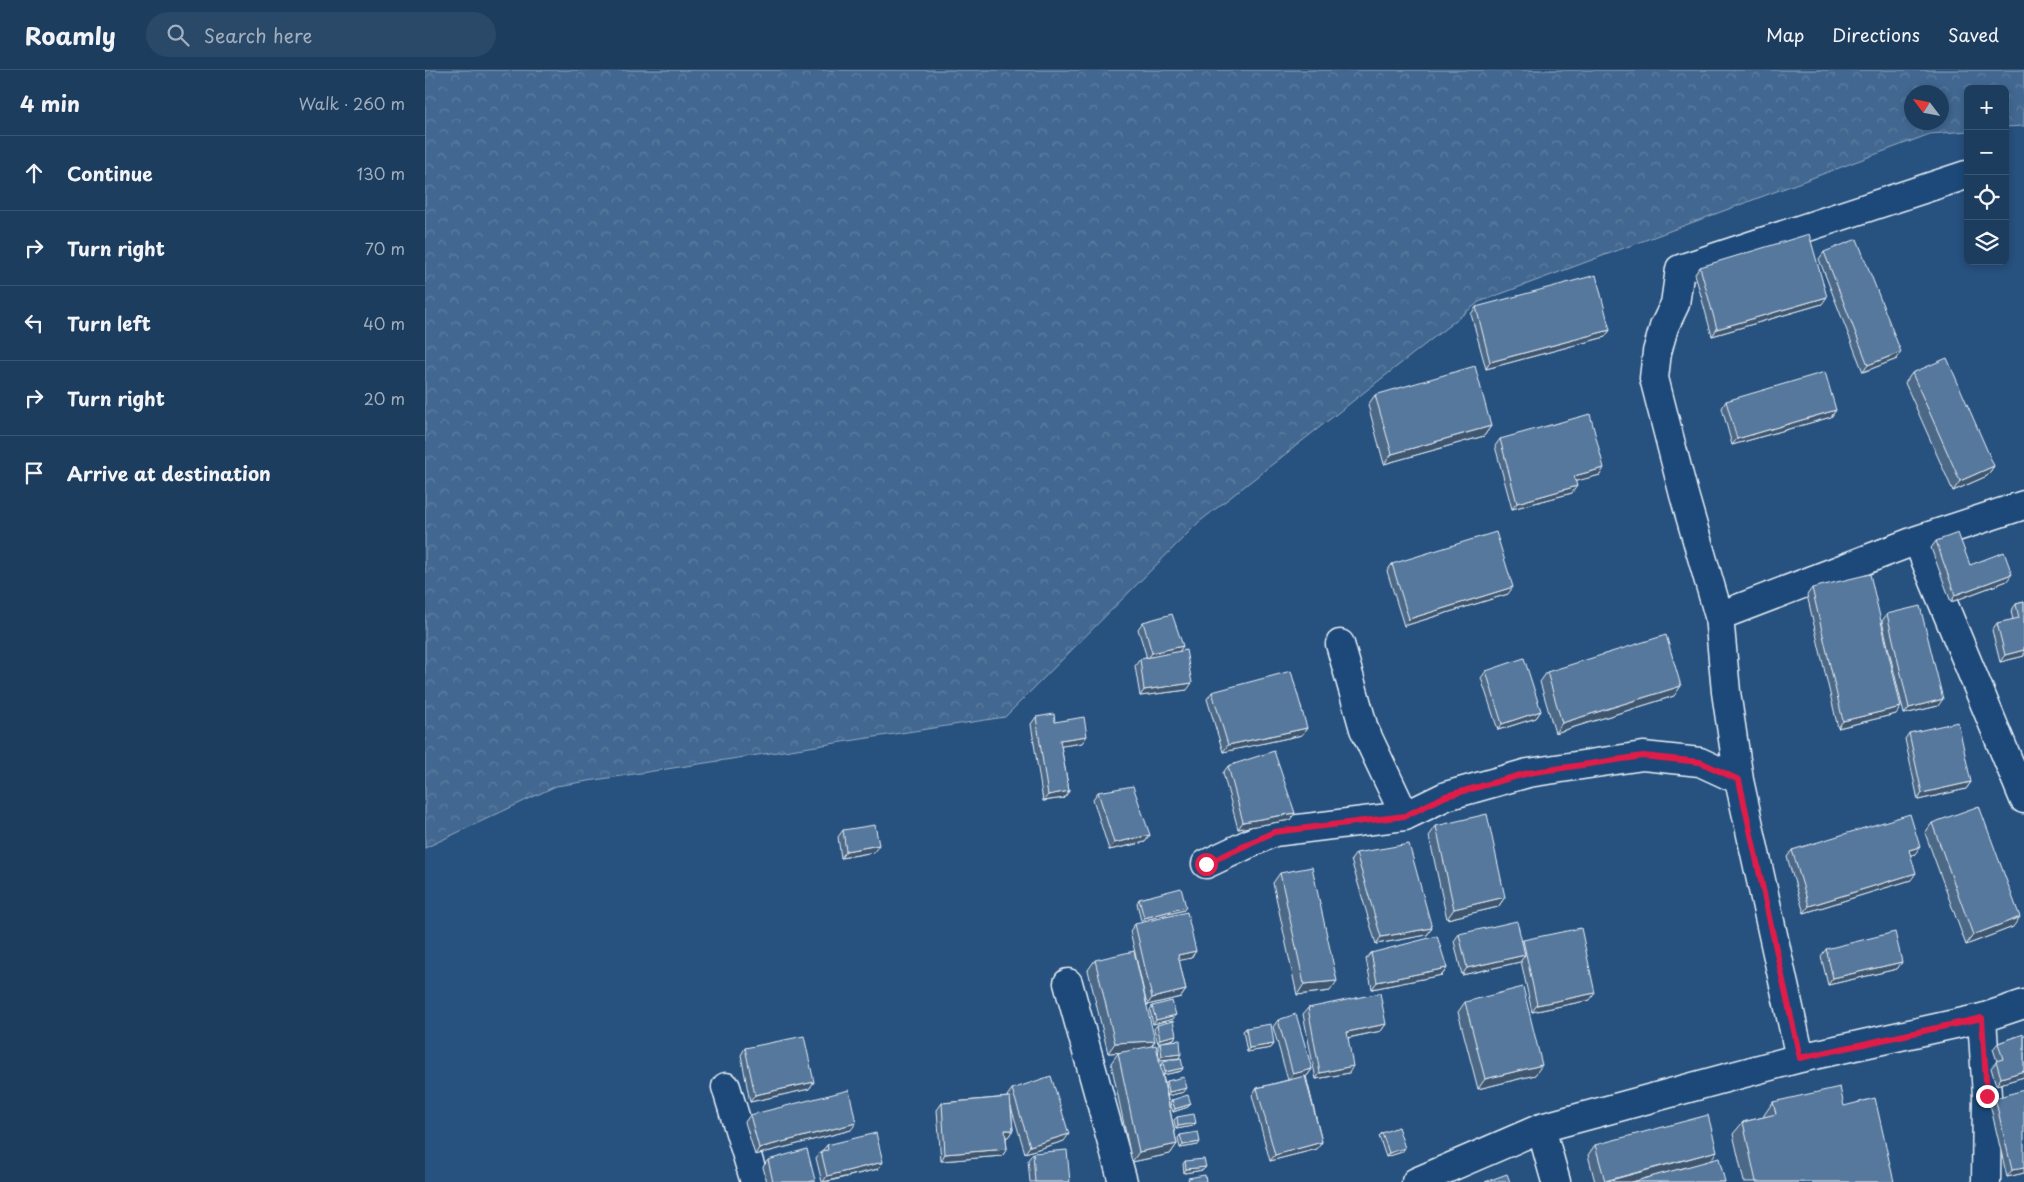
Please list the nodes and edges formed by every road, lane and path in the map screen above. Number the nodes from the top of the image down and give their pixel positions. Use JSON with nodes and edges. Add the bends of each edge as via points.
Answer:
{"nodes":[{"id":1,"x":1964,"y":175,"type":"edge"},
{"id":2,"x":2024,"y":505,"type":"edge"},
{"id":3,"x":1917,"y":540,"type":"junction"},
{"id":4,"x":1719,"y":616,"type":"junction"},
{"id":5,"x":1340,"y":644,"type":"dead end"},
{"id":6,"x":1739,"y":780,"type":"junction"},
{"id":7,"x":2024,"y":799,"type":"edge"},
{"id":8,"x":1405,"y":816,"type":"junction"},
{"id":9,"x":1206,"y":864,"type":"dead end"},
{"id":10,"x":1067,"y":983,"type":"dead end"},
{"id":11,"x":2024,"y":1004,"type":"edge"},
{"id":12,"x":1982,"y":1018,"type":"junction"},
{"id":13,"x":1800,"y":1058,"type":"junction"},
{"id":14,"x":726,"y":1087,"type":"dead end"},
{"id":15,"x":1541,"y":1128,"type":"junction"},
{"id":16,"x":755,"y":1182,"type":"edge"},
{"id":17,"x":1123,"y":1182,"type":"edge"},
{"id":18,"x":1416,"y":1182,"type":"edge"},
{"id":19,"x":1556,"y":1182,"type":"edge"},
{"id":20,"x":1986,"y":1182,"type":"edge"}],
"edges":[{"from":1,"to":4,"type":"street","via":[[1681,269],[1675,304],[1657,352],[1654,378]]},
{"from":2,"to":3,"type":"street"},
{"from":3,"to":4,"type":"street"},
{"from":3,"to":7,"type":"street"},
{"from":4,"to":6,"type":"street"},
{"from":5,"to":8,"type":"street","via":[[1364,729]]},
{"from":6,"to":8,"type":"street","via":[[1700,762],[1643,756],[1528,773],[1446,796]]},
{"from":6,"to":13,"type":"street"},
{"from":8,"to":9,"type":"street","via":[[1274,832]]},
{"from":10,"to":17,"type":"street"},
{"from":11,"to":12,"type":"street"},
{"from":12,"to":13,"type":"street"},
{"from":12,"to":20,"type":"street","via":[[1987,1096]]},
{"from":13,"to":15,"type":"street"},
{"from":14,"to":16,"type":"street"},
{"from":15,"to":18,"type":"street"},
{"from":15,"to":19,"type":"street"}]}
